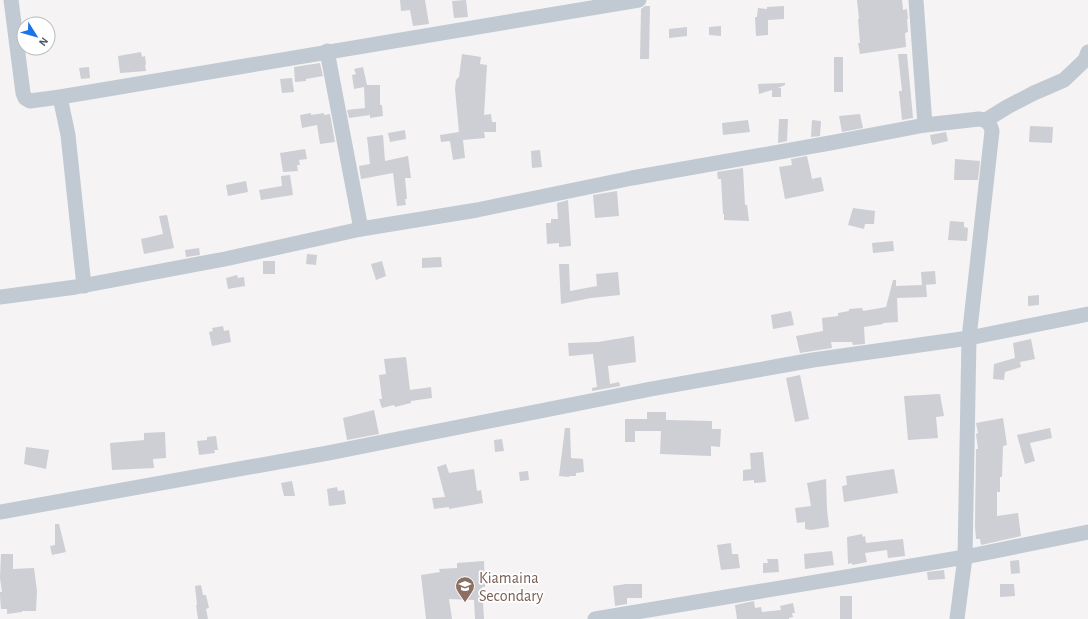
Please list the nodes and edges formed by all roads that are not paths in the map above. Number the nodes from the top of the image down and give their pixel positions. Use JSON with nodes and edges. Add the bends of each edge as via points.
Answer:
{"nodes":[{"id":1,"x":11,"y":0,"type":"edge"},
{"id":2,"x":639,"y":0,"type":"edge"},
{"id":3,"x":916,"y":0,"type":"edge"},
{"id":4,"x":328,"y":51,"type":"junction"},
{"id":5,"x":1088,"y":52,"type":"edge"},
{"id":6,"x":60,"y":97,"type":"junction"},
{"id":7,"x":986,"y":120,"type":"junction"},
{"id":8,"x":925,"y":125,"type":"junction"},
{"id":9,"x":360,"y":229,"type":"junction"},
{"id":10,"x":84,"y":286,"type":"junction"},
{"id":11,"x":0,"y":297,"type":"edge"},
{"id":12,"x":1088,"y":314,"type":"edge"},
{"id":13,"x":969,"y":338,"type":"junction"},
{"id":14,"x":0,"y":512,"type":"edge"},
{"id":15,"x":1088,"y":532,"type":"edge"},
{"id":16,"x":965,"y":557,"type":"junction"},
{"id":17,"x":595,"y":619,"type":"edge"},
{"id":18,"x":957,"y":619,"type":"edge"}],
"edges":[{"from":1,"to":6,"type":"street","via":[[25,98],[30,101]]},
{"from":2,"to":4,"type":"street"},
{"from":3,"to":8,"type":"street"},
{"from":4,"to":6,"type":"street"},
{"from":4,"to":9,"type":"street"},
{"from":5,"to":7,"type":"street","via":[[1084,60],[1064,80],[1027,96]]},
{"from":6,"to":10,"type":"street","via":[[68,135]]},
{"from":7,"to":8,"type":"street"},
{"from":7,"to":13,"type":"street","via":[[992,131]]},
{"from":8,"to":9,"type":"street","via":[[632,178],[477,210]]},
{"from":9,"to":10,"type":"street","via":[[225,259]]},
{"from":10,"to":11,"type":"street"},
{"from":12,"to":13,"type":"street"},
{"from":13,"to":14,"type":"street","via":[[814,360],[635,392],[320,454]]},
{"from":13,"to":16,"type":"street"},
{"from":15,"to":16,"type":"street"},
{"from":16,"to":17,"type":"street"},
{"from":16,"to":18,"type":"street"}]}
